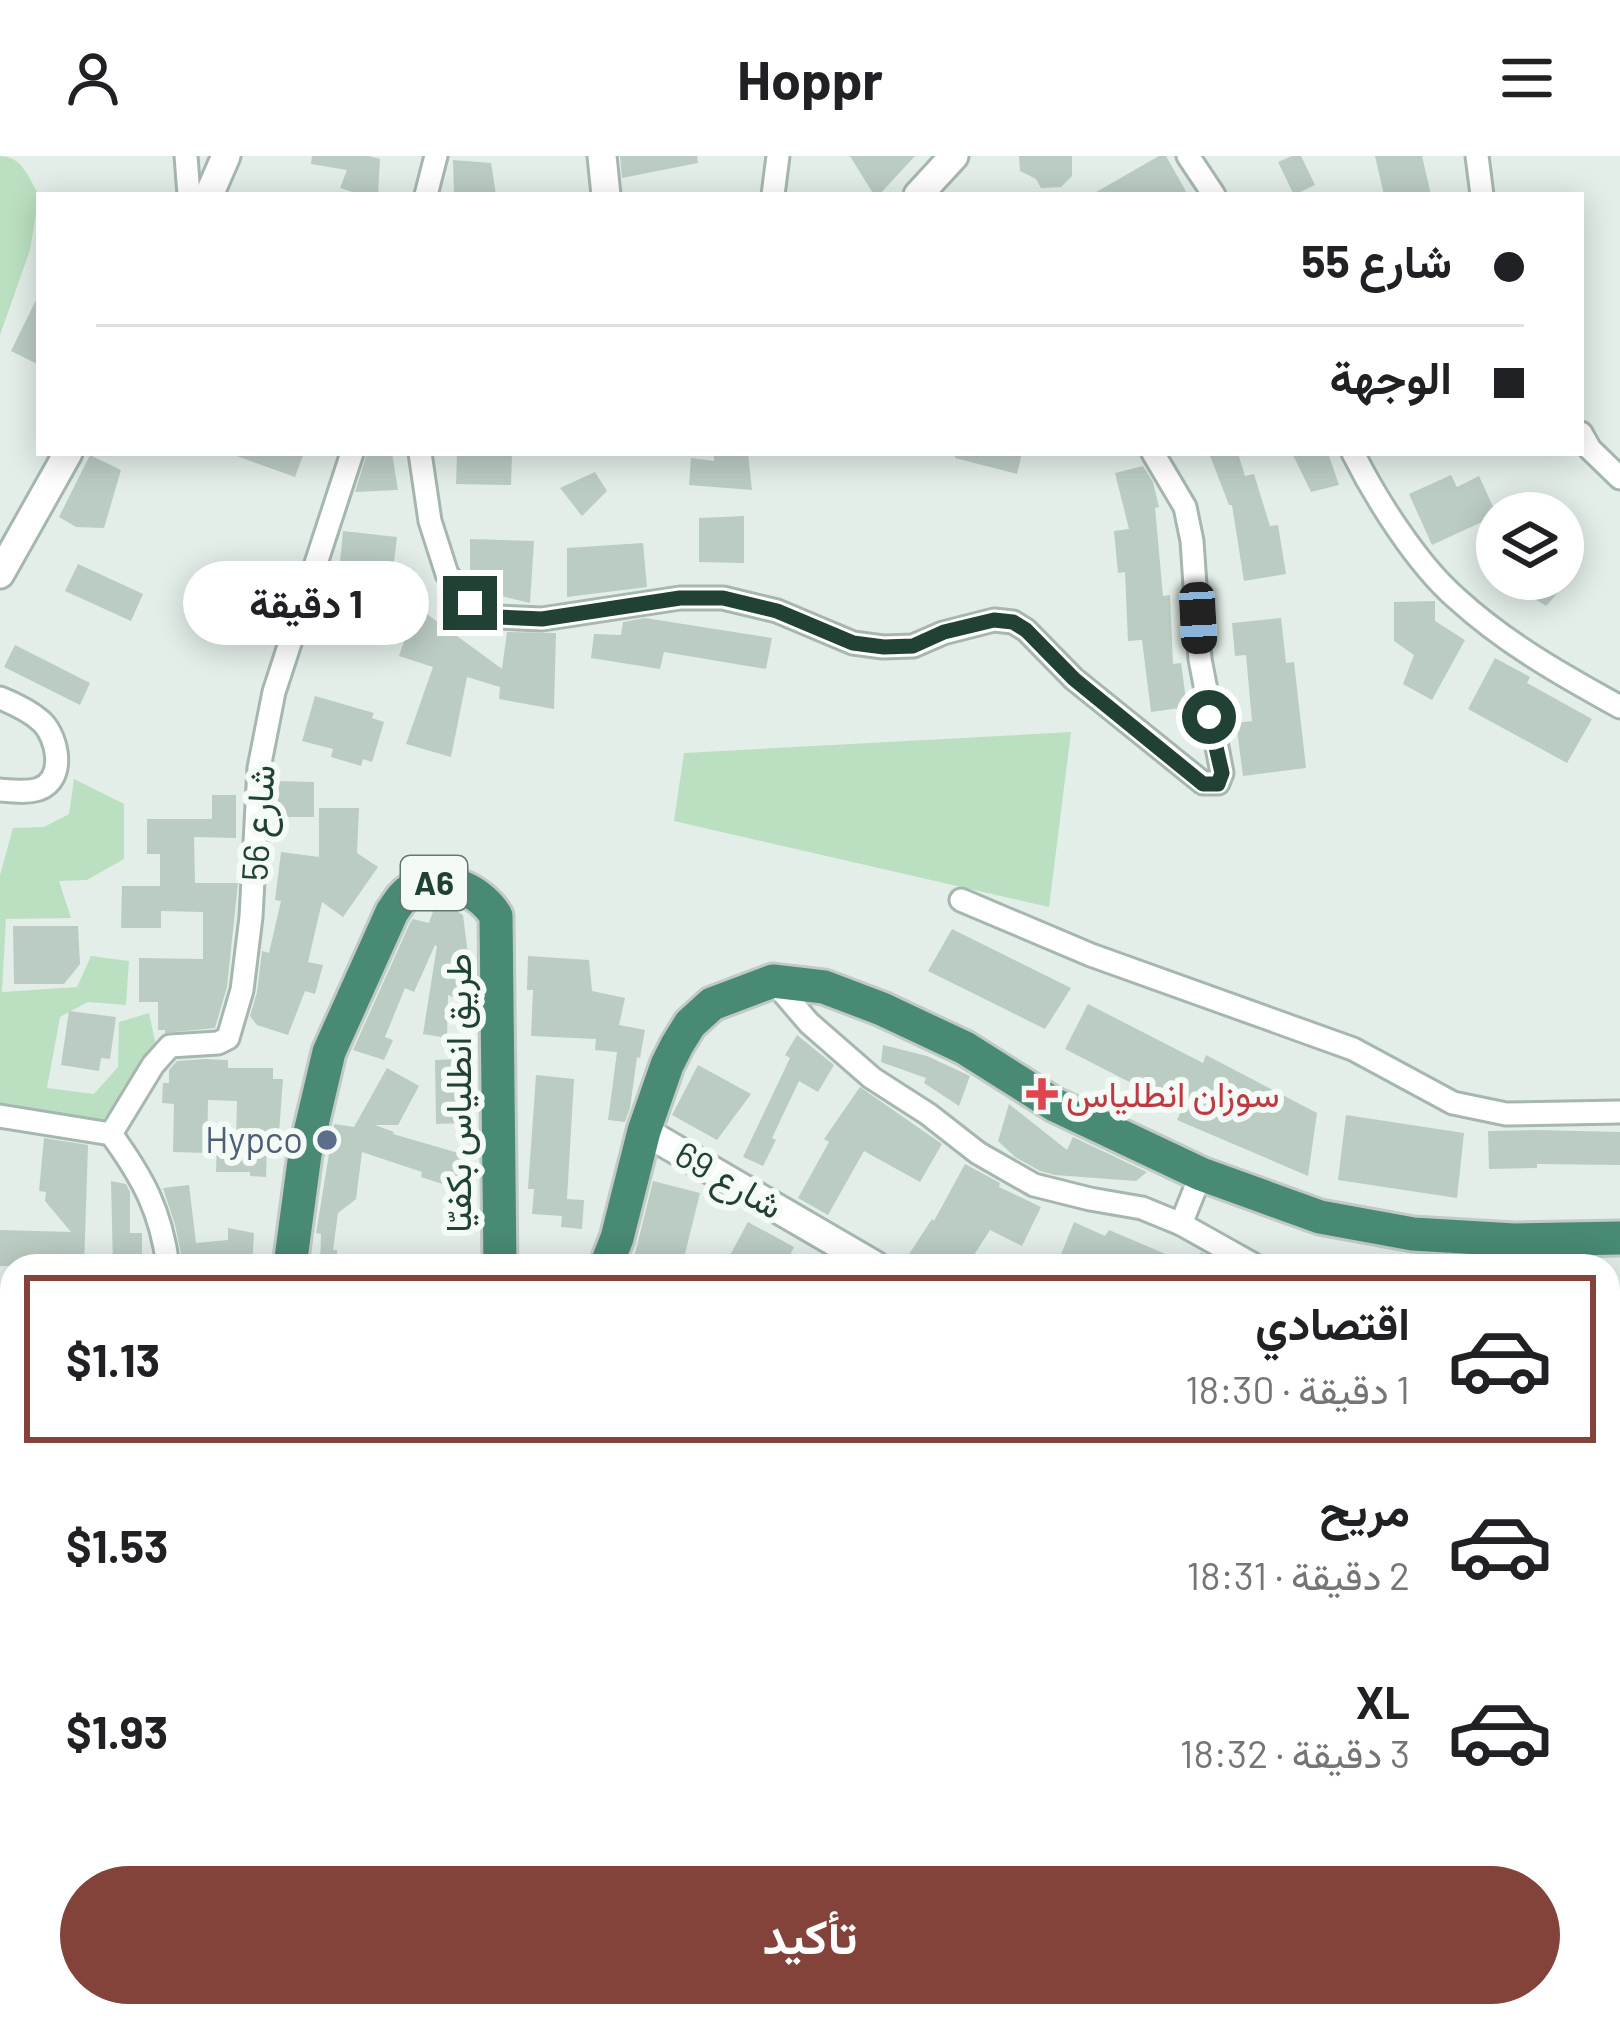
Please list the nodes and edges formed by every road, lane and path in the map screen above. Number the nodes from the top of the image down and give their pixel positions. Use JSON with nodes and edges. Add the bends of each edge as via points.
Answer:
{"nodes":[{"id":1,"x":186,"y":156,"type":"edge"},
{"id":2,"x":226,"y":156,"type":"edge"},
{"id":3,"x":436,"y":156,"type":"edge"},
{"id":4,"x":602,"y":156,"type":"edge"},
{"id":5,"x":778,"y":156,"type":"edge"},
{"id":6,"x":954,"y":156,"type":"edge"},
{"id":7,"x":1188,"y":156,"type":"edge"},
{"id":8,"x":1477,"y":156,"type":"edge"},
{"id":9,"x":188,"y":192,"type":"edge"},
{"id":10,"x":210,"y":192,"type":"edge"},
{"id":11,"x":427,"y":192,"type":"edge"},
{"id":12,"x":606,"y":192,"type":"edge"},
{"id":13,"x":773,"y":192,"type":"edge"},
{"id":14,"x":921,"y":192,"type":"edge"},
{"id":15,"x":1212,"y":192,"type":"edge"},
{"id":16,"x":1482,"y":192,"type":"edge"},
{"id":17,"x":1584,"y":439,"type":"edge"},
{"id":18,"x":66,"y":456,"type":"edge"},
{"id":19,"x":351,"y":456,"type":"edge"},
{"id":20,"x":420,"y":456,"type":"edge"},
{"id":21,"x":1155,"y":456,"type":"edge"},
{"id":22,"x":1354,"y":456,"type":"edge"},
{"id":23,"x":1620,"y":478,"type":"edge"},
{"id":24,"x":0,"y":574,"type":"edge"},
{"id":25,"x":0,"y":698,"type":"edge"},
{"id":26,"x":1620,"y":706,"type":"edge"},
{"id":27,"x":0,"y":790,"type":"edge"},
{"id":28,"x":961,"y":900,"type":"dead end"},
{"id":29,"x":773,"y":981,"type":"junction"},
{"id":30,"x":1620,"y":1112,"type":"edge"},
{"id":31,"x":0,"y":1116,"type":"edge"},
{"id":32,"x":644,"y":1131,"type":"junction"},
{"id":33,"x":111,"y":1134,"type":"junction"},
{"id":34,"x":1201,"y":1174,"type":"junction"},
{"id":35,"x":1180,"y":1224,"type":"junction"},
{"id":36,"x":1620,"y":1238,"type":"edge"},
{"id":37,"x":166,"y":1254,"type":"edge"},
{"id":38,"x":292,"y":1254,"type":"edge"},
{"id":39,"x":500,"y":1254,"type":"edge"},
{"id":40,"x":611,"y":1254,"type":"edge"},
{"id":41,"x":855,"y":1254,"type":"edge"},
{"id":42,"x":1234,"y":1254,"type":"edge"}],
"edges":[{"from":1,"to":9,"type":"street"},
{"from":2,"to":10,"type":"street"},
{"from":3,"to":11,"type":"street"},
{"from":4,"to":12,"type":"street"},
{"from":5,"to":13,"type":"street"},
{"from":6,"to":14,"type":"street"},
{"from":7,"to":15,"type":"street"},
{"from":8,"to":16,"type":"street"},
{"from":17,"to":23,"type":"street"},
{"from":18,"to":24,"type":"street"},
{"from":19,"to":33,"type":"street","name":"شارع 56","via":[[274,692],[242,990],[228,1038],[170,1046]]},
{"from":20,"to":21,"type":"street","via":[[447,574],[470,603],[498,617],[723,598],[884,647],[1013,622],[1203,784],[1218,784],[1192,541],[1185,507]]},
{"from":22,"to":26,"type":"street","via":[[1397,529],[1451,595],[1549,668]]},
{"from":25,"to":27,"type":"street","via":[[46,726],[56,748],[50,782]]},
{"from":28,"to":30,"type":"street","via":[[1353,1049],[1453,1103],[1506,1114]]},
{"from":29,"to":32,"type":"highway","via":[[712,1004],[690,1024]]},
{"from":29,"to":34,"type":"highway","via":[[824,987],[882,1009]]},
{"from":29,"to":35,"type":"street","via":[[872,1078],[978,1153],[1034,1184]]},
{"from":31,"to":33,"type":"street"},
{"from":32,"to":40,"type":"highway"},
{"from":32,"to":41,"type":"street","name":"شارع 69"},
{"from":33,"to":37,"type":"street","via":[[150,1195]]},
{"from":34,"to":35,"type":"street"},
{"from":34,"to":36,"type":"highway","via":[[1319,1217],[1413,1234]]},
{"from":35,"to":42,"type":"street"},
{"from":38,"to":39,"type":"highway","name":"طريق انطلياس بكفيّا","number":"A6","via":[[329,1052],[392,913],[404,894],[429,883],[474,891],[496,916]]}]}
